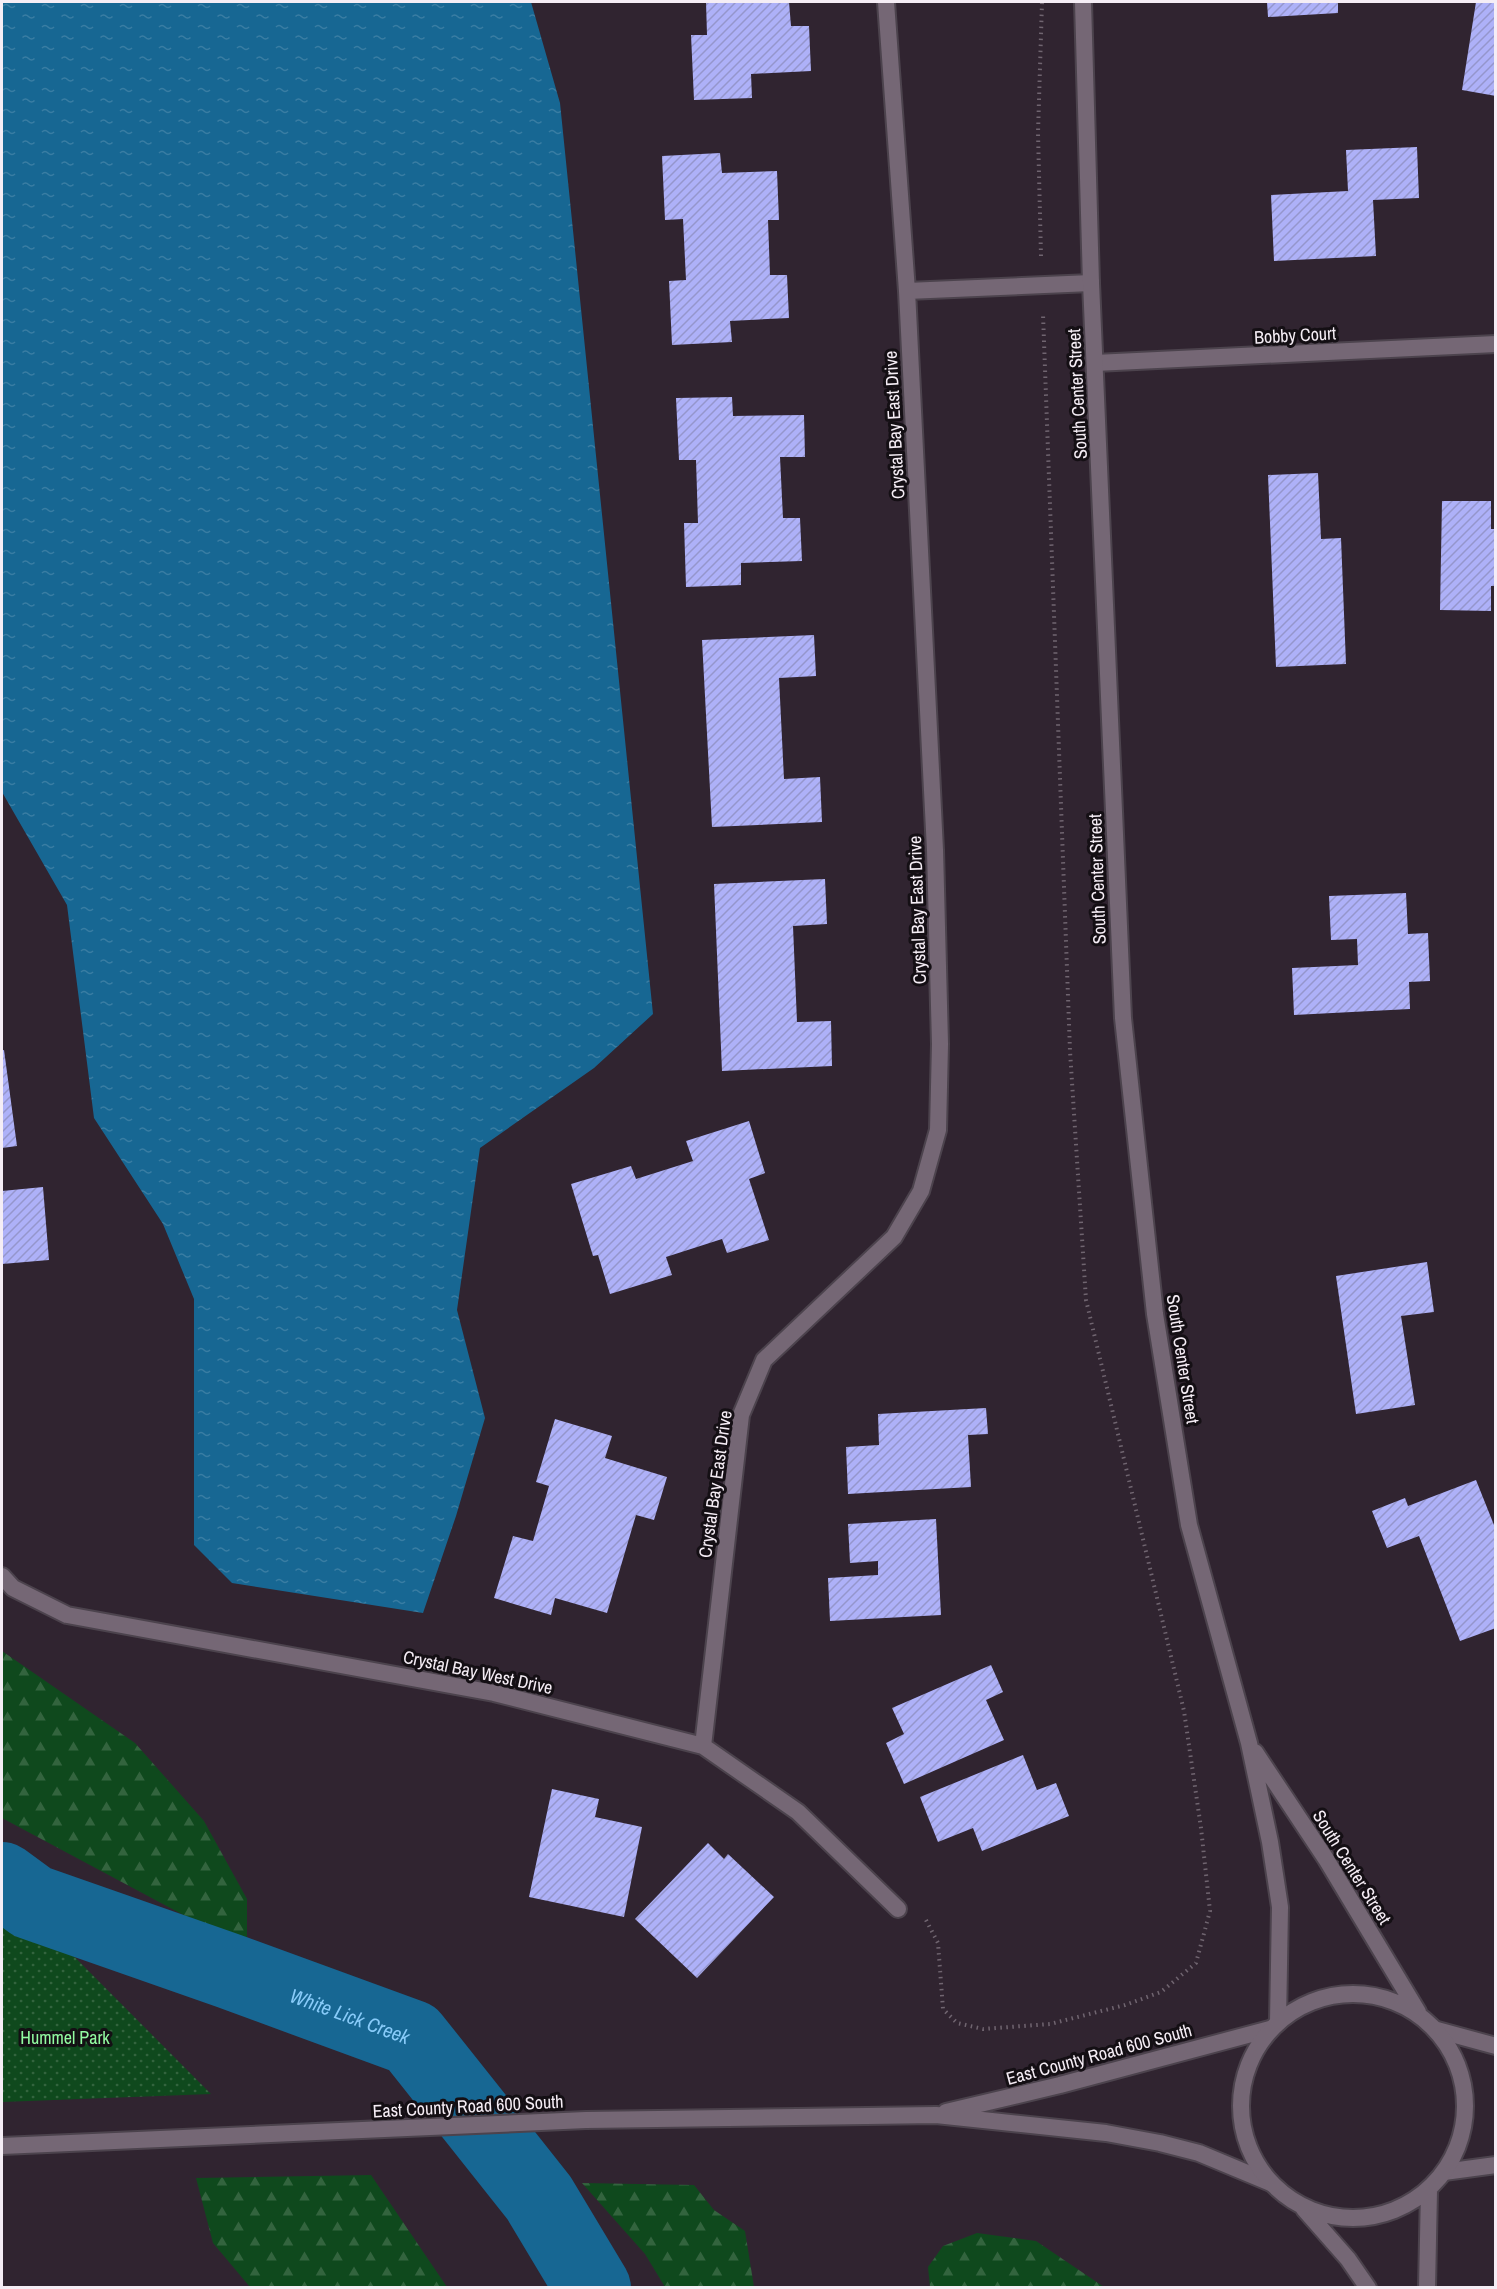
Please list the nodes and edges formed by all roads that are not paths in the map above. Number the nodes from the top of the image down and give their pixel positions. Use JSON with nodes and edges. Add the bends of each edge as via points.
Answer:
{"nodes":[{"id":1,"x":886,"y":2,"type":"edge"},
{"id":2,"x":1083,"y":2,"type":"edge"},
{"id":3,"x":1090,"y":283,"type":"junction"},
{"id":4,"x":907,"y":291,"type":"junction"},
{"id":5,"x":1496,"y":344,"type":"edge"},
{"id":6,"x":1095,"y":363,"type":"junction"},
{"id":7,"x":2,"y":1576,"type":"edge"},
{"id":8,"x":1249,"y":1743,"type":"junction"},
{"id":9,"x":703,"y":1746,"type":"junction"},
{"id":10,"x":898,"y":1909,"type":"road end"},
{"id":11,"x":1418,"y":2013,"type":"junction"},
{"id":12,"x":1274,"y":2025,"type":"junction"},
{"id":13,"x":1437,"y":2030,"type":"junction"},
{"id":14,"x":1496,"y":2046,"type":"edge"},
{"id":15,"x":936,"y":2115,"type":"junction"},
{"id":16,"x":2,"y":2145,"type":"edge"},
{"id":17,"x":1496,"y":2165,"type":"edge"},
{"id":18,"x":1444,"y":2172,"type":"junction"},
{"id":19,"x":1271,"y":2183,"type":"junction"},
{"id":20,"x":1429,"y":2190,"type":"junction"},
{"id":21,"x":1301,"y":2206,"type":"junction"},
{"id":22,"x":1368,"y":2288,"type":"edge"},
{"id":23,"x":1426,"y":2288,"type":"edge"}],
"edges":[{"from":1,"to":4,"type":"street","name":"Crystal Bay East Drive"},
{"from":2,"to":3,"type":"street","name":"South Center Street"},
{"from":3,"to":4,"type":"street"},
{"from":3,"to":6,"type":"street","name":"South Center Street"},
{"from":4,"to":9,"type":"street","name":"Crystal Bay East Drive","via":[[935,850],[938,1130],[921,1191],[894,1237],[764,1360],[741,1415]]},
{"from":5,"to":6,"type":"street","name":"Bobby Court"},
{"from":6,"to":8,"type":"street","name":"South Center Street","via":[[1123,1018],[1154,1302],[1189,1525]]},
{"from":7,"to":9,"type":"street","name":"Crystal Bay West Drive","via":[[13,1588],[67,1615],[494,1693]]},
{"from":8,"to":11,"type":"street","name":"South Center Street","via":[[1326,1859]]},
{"from":8,"to":12,"type":"street","name":"South Center Street","via":[[1280,1907]]},
{"from":9,"to":10,"type":"street","name":"Crystal Bay West Drive","via":[[798,1812]]},
{"from":11,"to":12,"type":"street","via":[[1384,1998],[1346,1993],[1310,2001]]},
{"from":11,"to":13,"type":"street"},
{"from":12,"to":15,"type":"street","name":"East County Road 600 South"},
{"from":12,"to":19,"type":"street","via":[[1256,2049],[1241,2094],[1246,2142]]},
{"from":13,"to":14,"type":"street"},
{"from":13,"to":18,"type":"street","via":[[1453,2051],[1466,2100],[1465,2126],[1457,2151]]},
{"from":15,"to":16,"type":"street","name":"East County Road 600 South","via":[[586,2120]]},
{"from":15,"to":19,"type":"street","name":"East County Road 600 South","via":[[1106,2133],[1160,2143]]},
{"from":17,"to":18,"type":"street"},
{"from":18,"to":20,"type":"street"},
{"from":19,"to":21,"type":"street"},
{"from":20,"to":21,"type":"street","via":[[1400,2209],[1367,2217],[1333,2217]]},
{"from":20,"to":23,"type":"street"},
{"from":21,"to":22,"type":"street"}]}
